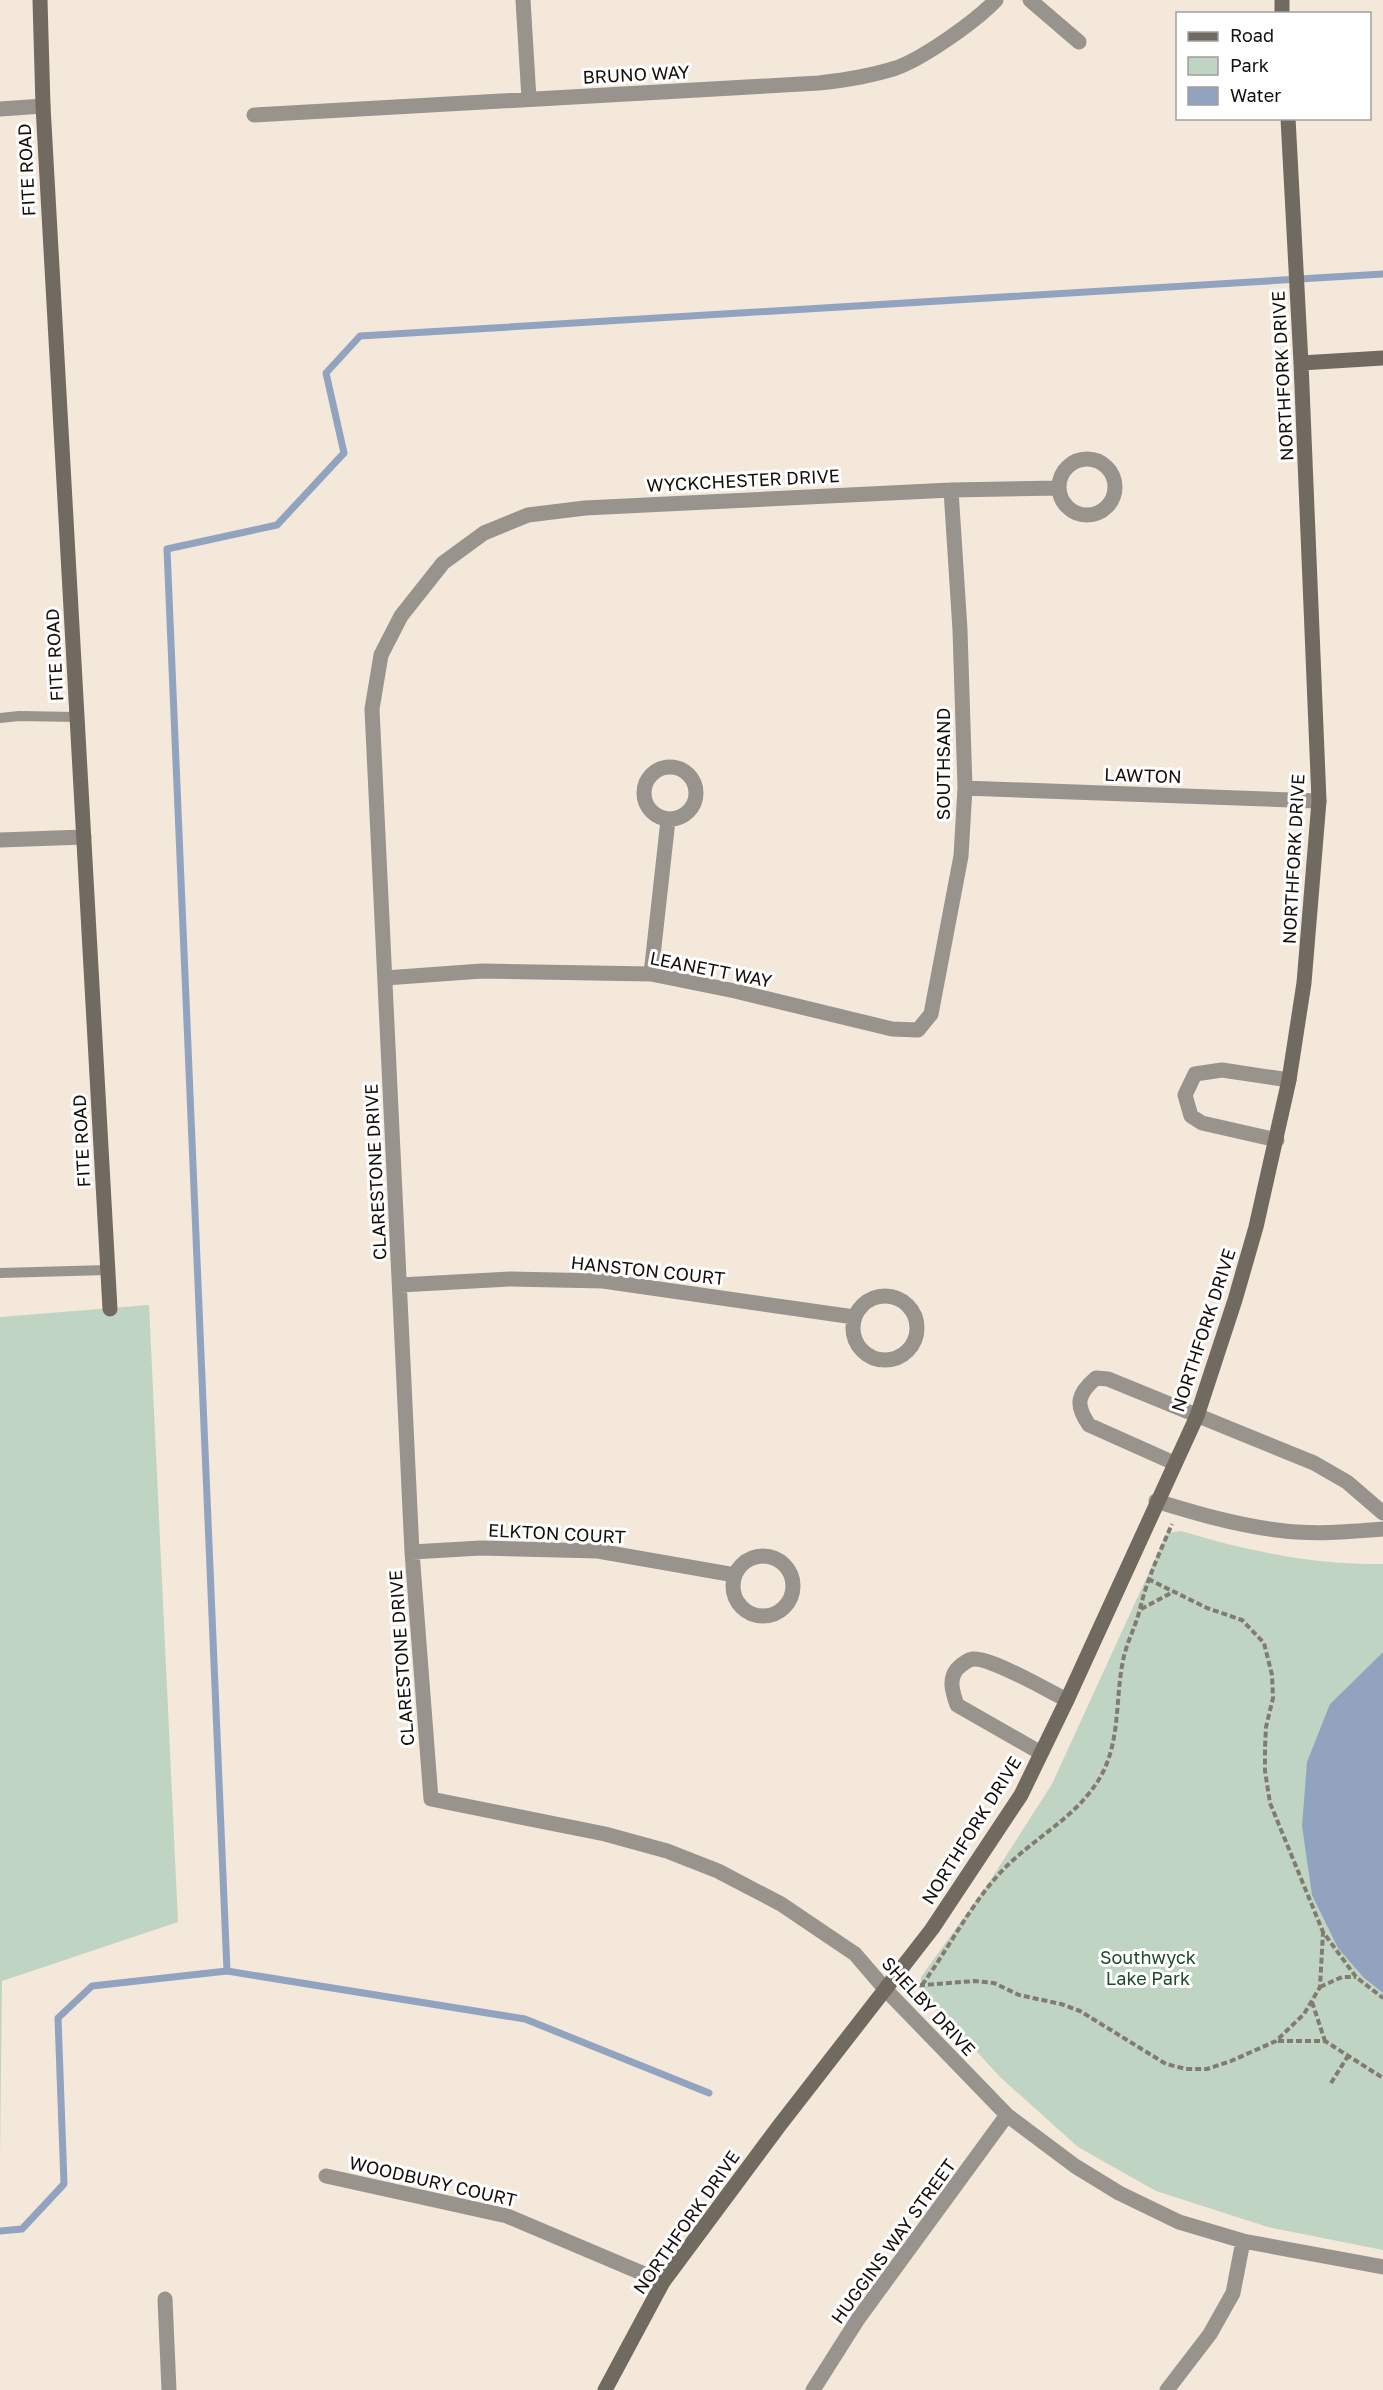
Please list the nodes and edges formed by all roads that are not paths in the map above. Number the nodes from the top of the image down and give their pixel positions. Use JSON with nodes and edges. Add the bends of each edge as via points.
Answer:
{"nodes":[{"id":1,"x":40,"y":0,"type":"edge"},
{"id":2,"x":523,"y":0,"type":"edge"},
{"id":3,"x":996,"y":0,"type":"edge"},
{"id":4,"x":1030,"y":0,"type":"edge"},
{"id":5,"x":1079,"y":42,"type":"dead end"},
{"id":6,"x":529,"y":99,"type":"junction"},
{"id":7,"x":43,"y":106,"type":"junction"},
{"id":8,"x":0,"y":109,"type":"edge"},
{"id":9,"x":254,"y":115,"type":"dead end"},
{"id":10,"x":1288,"y":120,"type":"edge"},
{"id":11,"x":1383,"y":358,"type":"edge"},
{"id":12,"x":1301,"y":363,"type":"junction"},
{"id":13,"x":1059,"y":488,"type":"dead end"},
{"id":14,"x":951,"y":490,"type":"junction"},
{"id":15,"x":443,"y":563,"type":"joint"},
{"id":16,"x":77,"y":717,"type":"junction"},
{"id":17,"x":0,"y":718,"type":"edge"},
{"id":18,"x":965,"y":788,"type":"junction"},
{"id":19,"x":1319,"y":801,"type":"junction"},
{"id":20,"x":669,"y":820,"type":"dead end"},
{"id":21,"x":84,"y":837,"type":"junction"},
{"id":22,"x":0,"y":840,"type":"edge"},
{"id":23,"x":651,"y":974,"type":"junction"},
{"id":24,"x":385,"y":978,"type":"junction"},
{"id":25,"x":918,"y":1030,"type":"joint"},
{"id":26,"x":1288,"y":1080,"type":"junction"},
{"id":27,"x":1277,"y":1140,"type":"junction"},
{"id":28,"x":108,"y":1270,"type":"junction"},
{"id":29,"x":0,"y":1273,"type":"edge"},
{"id":30,"x":400,"y":1285,"type":"junction"},
{"id":31,"x":110,"y":1309,"type":"dead end"},
{"id":32,"x":854,"y":1317,"type":"junction"},
{"id":33,"x":1197,"y":1416,"type":"junction"},
{"id":34,"x":1174,"y":1462,"type":"junction"},
{"id":35,"x":1156,"y":1501,"type":"junction"},
{"id":36,"x":1383,"y":1513,"type":"edge"},
{"id":37,"x":1383,"y":1529,"type":"edge"},
{"id":38,"x":412,"y":1552,"type":"junction"},
{"id":39,"x":735,"y":1575,"type":"junction"},
{"id":40,"x":1067,"y":1700,"type":"junction"},
{"id":41,"x":1041,"y":1753,"type":"junction"},
{"id":42,"x":431,"y":1799,"type":"joint"},
{"id":43,"x":886,"y":1990,"type":"junction"},
{"id":44,"x":1007,"y":2115,"type":"junction"},
{"id":45,"x":326,"y":2176,"type":"dead end"},
{"id":46,"x":1243,"y":2241,"type":"junction"},
{"id":47,"x":1383,"y":2267,"type":"edge"},
{"id":48,"x":663,"y":2282,"type":"junction"},
{"id":49,"x":165,"y":2299,"type":"dead end"},
{"id":50,"x":169,"y":2390,"type":"edge"},
{"id":51,"x":605,"y":2390,"type":"edge"},
{"id":52,"x":813,"y":2390,"type":"edge"},
{"id":53,"x":1167,"y":2390,"type":"edge"}],
"edges":[{"from":1,"to":7,"type":"street","name":"FITE ROAD"},
{"from":2,"to":6,"type":"street"},
{"from":3,"to":6,"type":"street","name":"BRUNO WAY","via":[[944,41],[899,67],[863,78]]},
{"from":4,"to":5,"type":"street"},
{"from":6,"to":9,"type":"street","name":"BRUNO WAY"},
{"from":7,"to":8,"type":"street"},
{"from":7,"to":16,"type":"street","name":"FITE ROAD"},
{"from":10,"to":12,"type":"street","name":"NORTHFORK DRIVE"},
{"from":11,"to":12,"type":"street"},
{"from":12,"to":19,"type":"street","name":"NORTHFORK DRIVE"},
{"from":13,"to":14,"type":"street","name":"WYCKCHESTER DRIVE"},
{"from":14,"to":15,"type":"street","name":"WYCKCHESTER DRIVE","via":[[585,508],[528,515],[484,533]]},
{"from":14,"to":18,"type":"street","name":"SOUTHSAND"},
{"from":15,"to":24,"type":"street","name":"CLARESTONE DRIVE","via":[[401,616],[381,655],[372,709]]},
{"from":16,"to":17,"type":"lane"},
{"from":16,"to":21,"type":"street","name":"FITE ROAD"},
{"from":18,"to":19,"type":"street","name":"LAWTON"},
{"from":18,"to":25,"type":"street","name":"SOUTHSAND","via":[[961,856],[931,1014]]},
{"from":19,"to":26,"type":"street","name":"NORTHFORK DRIVE","via":[[1304,983]]},
{"from":20,"to":23,"type":"street"},
{"from":21,"to":22,"type":"street"},
{"from":21,"to":28,"type":"street","name":"FITE ROAD"},
{"from":23,"to":24,"type":"street","name":"LEANETT WAY","via":[[482,971]]},
{"from":23,"to":25,"type":"street","name":"LEANETT WAY","via":[[892,1029]]},
{"from":24,"to":30,"type":"street","name":"CLARESTONE DRIVE"},
{"from":26,"to":27,"type":"street","name":"NORTHFORK DRIVE"},
{"from":26,"to":27,"type":"street","via":[[1222,1070],[1195,1074],[1185,1095],[1191,1116],[1202,1123]]},
{"from":27,"to":33,"type":"street","name":"NORTHFORK DRIVE","via":[[1235,1300]]},
{"from":28,"to":29,"type":"lane"},
{"from":28,"to":31,"type":"street","name":"FITE ROAD"},
{"from":30,"to":32,"type":"street","name":"HANSTON COURT","via":[[510,1279],[603,1281]]},
{"from":30,"to":38,"type":"street","name":"CLARESTONE DRIVE"},
{"from":32,"to":32,"type":"street","via":[[856,1342],[874,1358],[899,1357],[915,1339],[914,1314],[895,1298],[871,1299]]},
{"from":33,"to":34,"type":"street","name":"NORTHFORK DRIVE"},
{"from":33,"to":34,"type":"street","via":[[1108,1378],[1095,1378],[1079,1398],[1080,1412],[1089,1425]]},
{"from":33,"to":36,"type":"street","via":[[1314,1463],[1347,1482]]},
{"from":34,"to":35,"type":"street","name":"NORTHFORK DRIVE"},
{"from":35,"to":37,"type":"street","via":[[1279,1530],[1343,1533]]},
{"from":35,"to":40,"type":"street","name":"NORTHFORK DRIVE"},
{"from":38,"to":39,"type":"street","name":"ELKTON COURT","via":[[481,1548],[598,1551]]},
{"from":38,"to":42,"type":"street","name":"CLARESTONE DRIVE"},
{"from":39,"to":39,"type":"street","via":[[735,1598],[751,1614],[775,1614],[791,1598],[791,1574],[774,1558],[751,1558]]},
{"from":40,"to":41,"type":"street","name":"NORTHFORK DRIVE"},
{"from":40,"to":41,"type":"street","via":[[990,1662],[973,1659],[955,1671],[952,1683],[957,1705]]},
{"from":41,"to":43,"type":"street","name":"NORTHFORK DRIVE","via":[[1021,1795]]},
{"from":42,"to":43,"type":"street","name":"SHELBY DRIVE","via":[[605,1834],[667,1851],[718,1871],[817,1927],[855,1954]]},
{"from":43,"to":44,"type":"street","name":"SHELBY DRIVE"},
{"from":43,"to":48,"type":"street","name":"NORTHFORK DRIVE"},
{"from":44,"to":46,"type":"street","name":"SHELBY DRIVE","via":[[1119,2193],[1179,2222]]},
{"from":44,"to":52,"type":"street","name":"HUGGINS WAY STREET","via":[[858,2319]]},
{"from":45,"to":48,"type":"street","name":"WOODBURY COURT","via":[[507,2216]]},
{"from":46,"to":47,"type":"street","name":"SHELBY DRIVE"},
{"from":46,"to":53,"type":"street","via":[[1233,2293],[1210,2334]]},
{"from":48,"to":51,"type":"street","name":"NORTHFORK DRIVE"},
{"from":49,"to":50,"type":"street"}]}
